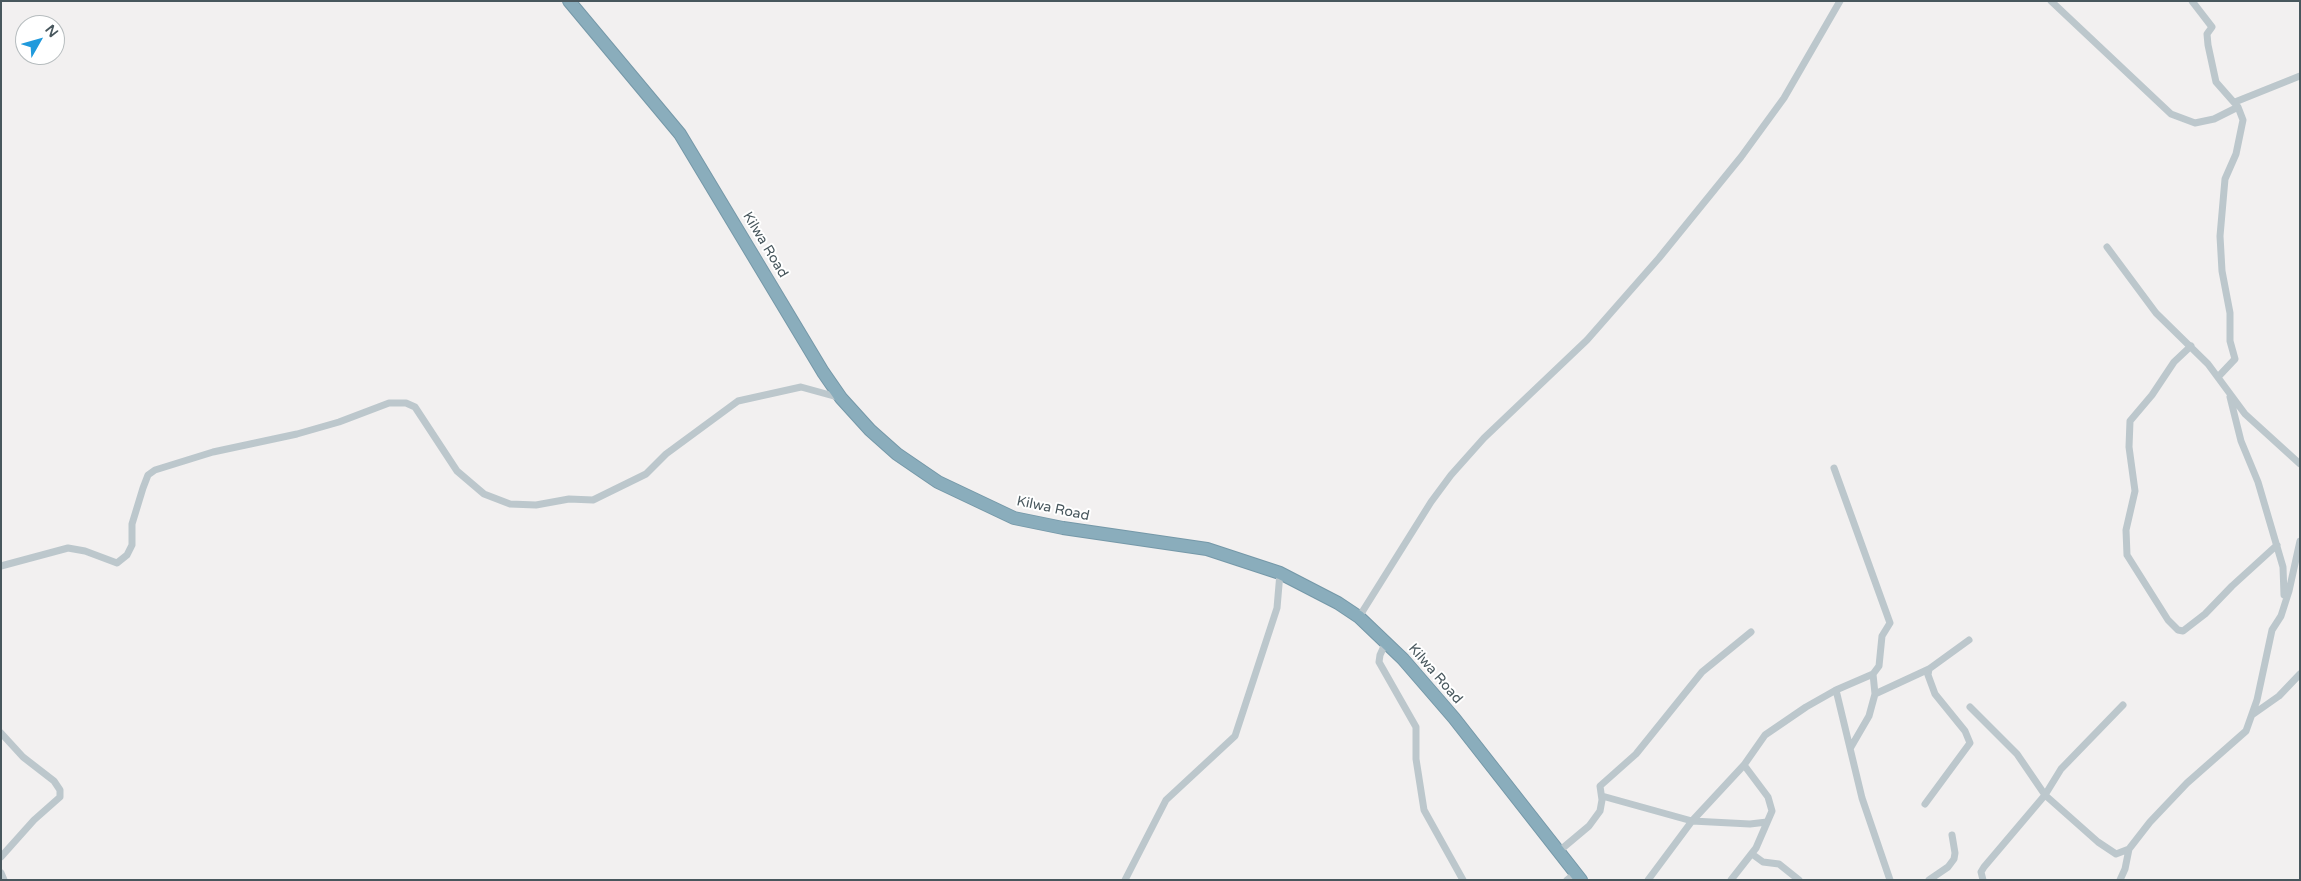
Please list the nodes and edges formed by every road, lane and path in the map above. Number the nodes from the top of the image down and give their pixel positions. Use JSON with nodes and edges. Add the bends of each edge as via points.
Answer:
{"nodes":[{"id":1,"x":569,"y":1,"type":"edge"},
{"id":2,"x":1840,"y":1,"type":"edge"},
{"id":3,"x":2051,"y":1,"type":"edge"},
{"id":4,"x":2192,"y":1,"type":"edge"},
{"id":5,"x":2300,"y":76,"type":"edge"},
{"id":6,"x":2236,"y":104,"type":"junction"},
{"id":7,"x":2107,"y":247,"type":"dead end"},
{"id":8,"x":2191,"y":346,"type":"junction"},
{"id":9,"x":2218,"y":377,"type":"junction"},
{"id":10,"x":2228,"y":392,"type":"junction"},
{"id":11,"x":841,"y":398,"type":"junction"},
{"id":12,"x":2300,"y":464,"type":"edge"},
{"id":13,"x":1834,"y":468,"type":"dead end"},
{"id":14,"x":2300,"y":540,"type":"edge"},
{"id":15,"x":2277,"y":545,"type":"junction"},
{"id":16,"x":2299,"y":552,"type":"edge"},
{"id":17,"x":1,"y":566,"type":"edge"},
{"id":18,"x":1280,"y":573,"type":"junction"},
{"id":19,"x":2284,"y":607,"type":"junction"},
{"id":20,"x":1359,"y":618,"type":"junction"},
{"id":21,"x":1751,"y":632,"type":"dead end"},
{"id":22,"x":1969,"y":640,"type":"dead end"},
{"id":23,"x":1386,"y":642,"type":"junction"},
{"id":24,"x":1929,"y":669,"type":"junction"},
{"id":25,"x":1873,"y":674,"type":"junction"},
{"id":26,"x":2300,"y":674,"type":"edge"},
{"id":27,"x":1836,"y":690,"type":"junction"},
{"id":28,"x":1874,"y":694,"type":"junction"},
{"id":29,"x":2123,"y":705,"type":"dead end"},
{"id":30,"x":1970,"y":707,"type":"dead end"},
{"id":31,"x":2252,"y":715,"type":"junction"},
{"id":32,"x":1,"y":733,"type":"edge"},
{"id":33,"x":1851,"y":747,"type":"junction"},
{"id":34,"x":1744,"y":765,"type":"junction"},
{"id":35,"x":2045,"y":795,"type":"junction"},
{"id":36,"x":1602,"y":796,"type":"junction"},
{"id":37,"x":1925,"y":804,"type":"dead end"},
{"id":38,"x":1692,"y":821,"type":"junction"},
{"id":39,"x":1767,"y":822,"type":"junction"},
{"id":40,"x":1952,"y":835,"type":"dead end"},
{"id":41,"x":2129,"y":849,"type":"junction"},
{"id":42,"x":1558,"y":852,"type":"junction"},
{"id":43,"x":1752,"y":854,"type":"junction"},
{"id":44,"x":1,"y":856,"type":"edge"},
{"id":45,"x":1,"y":873,"type":"edge"},
{"id":46,"x":1575,"y":878,"type":"edge"},
{"id":47,"x":3,"y":879,"type":"edge"},
{"id":48,"x":1125,"y":880,"type":"edge"},
{"id":49,"x":1463,"y":880,"type":"edge"},
{"id":50,"x":1648,"y":880,"type":"edge"},
{"id":51,"x":1731,"y":880,"type":"edge"},
{"id":52,"x":1799,"y":880,"type":"edge"},
{"id":53,"x":1890,"y":880,"type":"edge"},
{"id":54,"x":1929,"y":880,"type":"edge"},
{"id":55,"x":1983,"y":880,"type":"edge"},
{"id":56,"x":2120,"y":880,"type":"edge"}],
"edges":[{"from":1,"to":11,"type":"highway","name":"Kilwa Road","via":[[680,134]]},
{"from":2,"to":20,"type":"street","via":[[1784,98],[1741,157],[1587,340],[1451,474]]},
{"from":3,"to":6,"type":"street","via":[[2171,114],[2195,123],[2214,119]]},
{"from":4,"to":6,"type":"street","via":[[2212,27],[2207,40],[2216,82]]},
{"from":5,"to":6,"type":"street"},
{"from":6,"to":9,"type":"street","via":[[2242,116],[2241,131],[2236,154],[2225,179],[2220,236],[2222,272],[2230,314],[2230,341],[2235,359]]},
{"from":7,"to":8,"type":"street","via":[[2156,313]]},
{"from":8,"to":9,"type":"street"},
{"from":8,"to":15,"type":"street","via":[[2174,362],[2130,421],[2129,447],[2135,491],[2126,530],[2127,555],[2168,620],[2182,631],[2205,614]]},
{"from":9,"to":10,"type":"street"},
{"from":10,"to":12,"type":"street","via":[[2259,429]]},
{"from":10,"to":15,"type":"street","via":[[2241,441],[2258,482]]},
{"from":11,"to":17,"type":"street","via":[[801,387],[738,401],[666,454],[650,471],[610,492],[593,500],[569,499],[521,505],[489,498],[464,480],[417,410],[406,402],[389,403],[339,422],[212,452],[155,470],[148,475],[143,488],[132,524],[130,550],[117,563],[68,548]]},
{"from":11,"to":18,"type":"highway","name":"Kilwa Road","via":[[897,454],[938,482],[1014,518],[1208,548]]},
{"from":13,"to":25,"type":"street","via":[[1890,622],[1882,636],[1879,666]]},
{"from":14,"to":16,"type":"street"},
{"from":15,"to":19,"type":"street","via":[[2284,572]]},
{"from":16,"to":19,"type":"street"},
{"from":18,"to":20,"type":"highway","name":"Kilwa Road","via":[[1321,593]]},
{"from":18,"to":48,"type":"street","via":[[1277,608],[1235,736],[1166,800]]},
{"from":19,"to":31,"type":"street","via":[[2272,630]]},
{"from":20,"to":23,"type":"highway","name":"Kilwa Road"},
{"from":21,"to":36,"type":"street","via":[[1702,672],[1636,754],[1600,786]]},
{"from":22,"to":24,"type":"street"},
{"from":23,"to":42,"type":"highway","name":"Kilwa Road","via":[[1454,718]]},
{"from":23,"to":49,"type":"street","via":[[1379,662],[1417,732],[1416,759],[1424,810]]},
{"from":24,"to":28,"type":"street"},
{"from":24,"to":37,"type":"street","via":[[1934,694],[1965,731],[1970,743]]},
{"from":25,"to":27,"type":"street"},
{"from":25,"to":28,"type":"street"},
{"from":26,"to":31,"type":"street","via":[[2279,696]]},
{"from":27,"to":33,"type":"street"},
{"from":27,"to":34,"type":"street","via":[[1771,730]]},
{"from":28,"to":33,"type":"street","via":[[1866,725]]},
{"from":29,"to":35,"type":"street","via":[[2067,761]]},
{"from":30,"to":35,"type":"street","via":[[2017,754]]},
{"from":31,"to":41,"type":"street","via":[[2246,732],[2187,783]]},
{"from":32,"to":44,"type":"street","via":[[60,790],[60,797]]},
{"from":33,"to":53,"type":"street","via":[[1868,816]]},
{"from":34,"to":38,"type":"street"},
{"from":34,"to":39,"type":"street","via":[[1772,805]]},
{"from":35,"to":41,"type":"street","via":[[2105,848],[2116,854]]},
{"from":35,"to":55,"type":"street","via":[[1984,867],[1981,872]]},
{"from":36,"to":38,"type":"street"},
{"from":36,"to":42,"type":"street","via":[[1601,810],[1594,819]]},
{"from":38,"to":39,"type":"street"},
{"from":38,"to":50,"type":"street"},
{"from":39,"to":43,"type":"street"},
{"from":40,"to":54,"type":"street","via":[[1954,860]]},
{"from":41,"to":56,"type":"street"},
{"from":42,"to":46,"type":"highway","name":"Kilwa Road"},
{"from":43,"to":51,"type":"street"},
{"from":43,"to":52,"type":"street","via":[[1763,862],[1779,864]]},
{"from":45,"to":47,"type":"street"}]}
